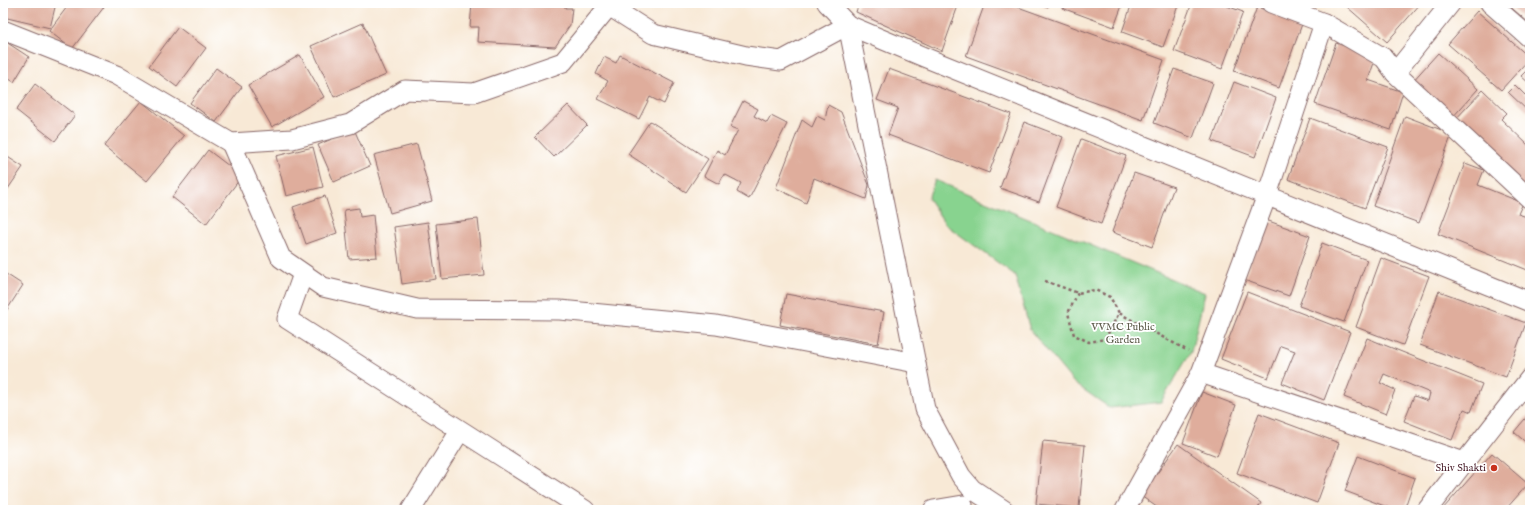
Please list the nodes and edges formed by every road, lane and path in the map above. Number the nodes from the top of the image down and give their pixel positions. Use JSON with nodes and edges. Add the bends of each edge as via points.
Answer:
{"nodes":[{"id":1,"x":828,"y":3,"type":"edge"},
{"id":2,"x":1271,"y":3,"type":"edge"},
{"id":3,"x":1452,"y":3,"type":"edge"},
{"id":4,"x":1490,"y":3,"type":"edge"},
{"id":5,"x":1324,"y":23,"type":"junction"},
{"id":6,"x":848,"y":25,"type":"junction"},
{"id":7,"x":3,"y":30,"type":"edge"},
{"id":8,"x":1530,"y":38,"type":"edge"},
{"id":9,"x":1395,"y":73,"type":"junction"},
{"id":10,"x":231,"y":143,"type":"junction"},
{"id":11,"x":1267,"y":196,"type":"junction"},
{"id":12,"x":1530,"y":199,"type":"edge"},
{"id":13,"x":304,"y":274,"type":"junction"},
{"id":14,"x":1045,"y":281,"type":"dead end"},
{"id":15,"x":1078,"y":293,"type":"junction"},
{"id":16,"x":1530,"y":302,"type":"edge"},
{"id":17,"x":1119,"y":313,"type":"junction"},
{"id":18,"x":916,"y":363,"type":"junction"},
{"id":19,"x":1204,"y":367,"type":"junction"},
{"id":20,"x":1530,"y":378,"type":"edge"},
{"id":21,"x":460,"y":430,"type":"junction"},
{"id":22,"x":1464,"y":462,"type":"junction"},
{"id":23,"x":972,"y":489,"type":"junction"},
{"id":24,"x":961,"y":508,"type":"edge"},
{"id":25,"x":411,"y":510,"type":"edge"},
{"id":26,"x":585,"y":510,"type":"edge"},
{"id":27,"x":933,"y":510,"type":"edge"},
{"id":28,"x":1004,"y":510,"type":"edge"},
{"id":29,"x":1125,"y":510,"type":"edge"},
{"id":30,"x":1427,"y":510,"type":"edge"}],
"edges":[{"from":1,"to":6,"type":"street"},
{"from":2,"to":5,"type":"street"},
{"from":3,"to":9,"type":"street"},
{"from":4,"to":8,"type":"street"},
{"from":5,"to":9,"type":"street","via":[[1384,58]]},
{"from":5,"to":11,"type":"street"},
{"from":6,"to":10,"type":"street","via":[[781,61],[746,56],[653,34],[609,6],[563,62],[474,93],[405,90],[350,124],[292,139]]},
{"from":6,"to":11,"type":"street"},
{"from":6,"to":18,"type":"street"},
{"from":7,"to":10,"type":"street","via":[[116,75]]},
{"from":9,"to":12,"type":"street"},
{"from":10,"to":13,"type":"street","via":[[281,258]]},
{"from":11,"to":16,"type":"street"},
{"from":11,"to":19,"type":"street"},
{"from":13,"to":18,"type":"street","via":[[323,287],[417,309],[560,310],[716,325]]},
{"from":13,"to":21,"type":"street","via":[[287,318]]},
{"from":14,"to":15,"type":"path"},
{"from":15,"to":17,"type":"path","via":[[1095,290],[1110,297]]},
{"from":15,"to":17,"type":"path","via":[[1068,313],[1074,335],[1089,342],[1105,339]]},
{"from":17,"to":19,"type":"path"},
{"from":18,"to":23,"type":"street","via":[[925,409],[961,476]]},
{"from":19,"to":22,"type":"street"},
{"from":19,"to":29,"type":"street"},
{"from":20,"to":22,"type":"street"},
{"from":21,"to":25,"type":"street"},
{"from":21,"to":26,"type":"street"},
{"from":22,"to":30,"type":"street"},
{"from":23,"to":24,"type":"street"},
{"from":23,"to":28,"type":"street"},
{"from":24,"to":27,"type":"street"}]}
